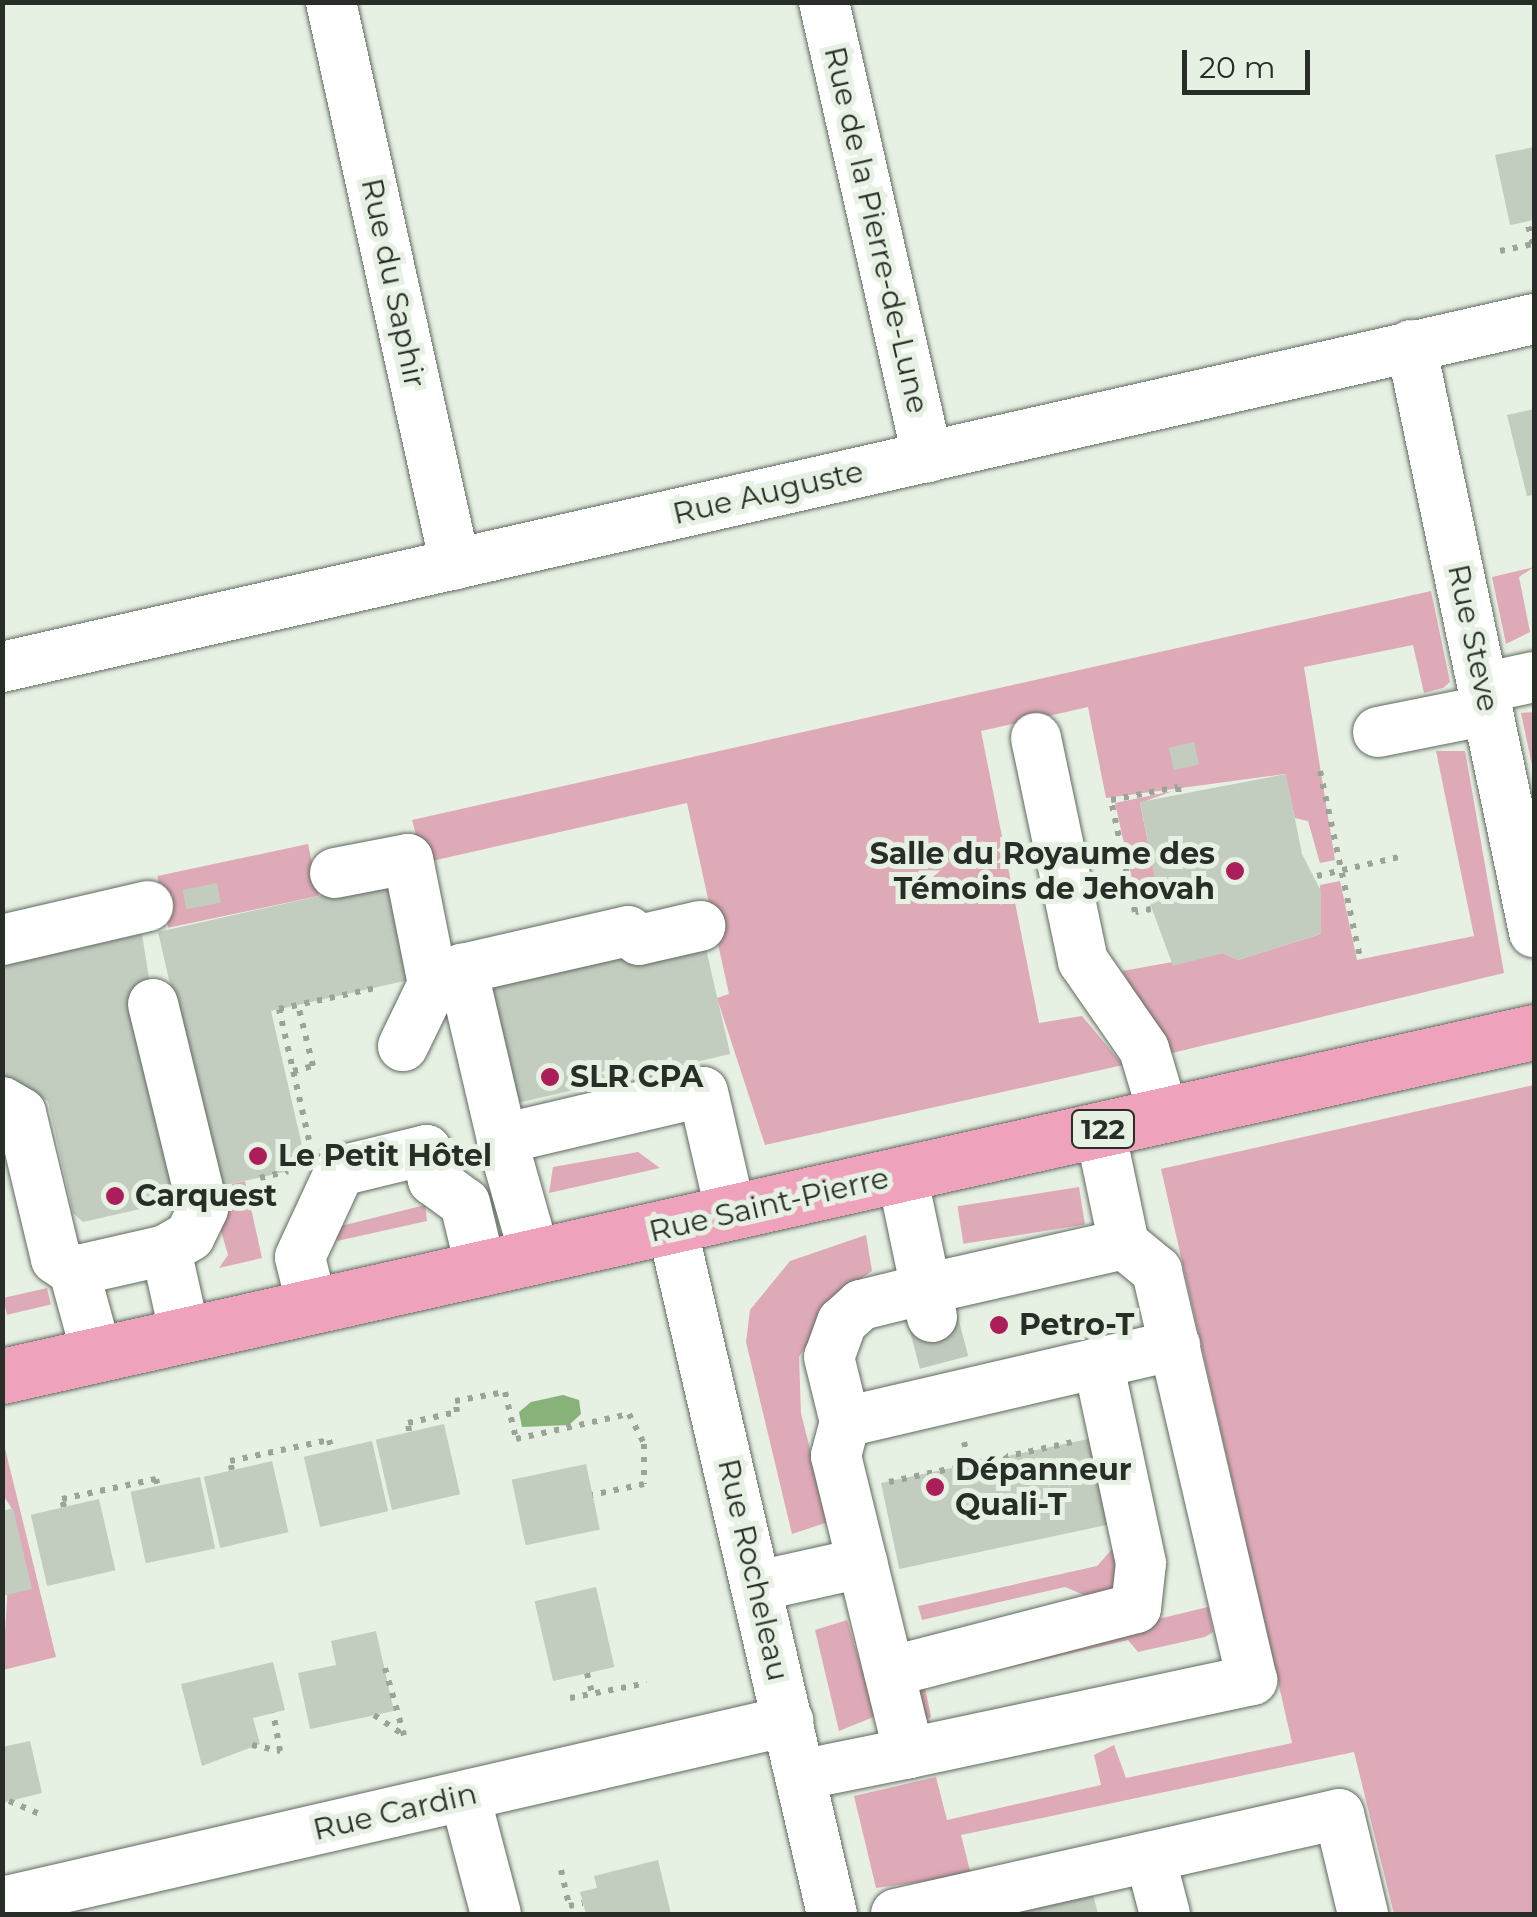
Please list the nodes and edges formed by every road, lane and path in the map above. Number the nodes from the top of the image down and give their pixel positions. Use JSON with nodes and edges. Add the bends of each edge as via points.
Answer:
{"nodes":[{"id":1,"x":330,"y":2,"type":"edge"},
{"id":2,"x":824,"y":2,"type":"edge"},
{"id":3,"x":1528,"y":221,"type":"dead end"},
{"id":4,"x":1500,"y":251,"type":"dead end"},
{"id":5,"x":1534,"y":319,"type":"edge"},
{"id":6,"x":1411,"y":345,"type":"junction"},
{"id":7,"x":927,"y":457,"type":"junction"},
{"id":8,"x":454,"y":564,"type":"junction"},
{"id":9,"x":2,"y":668,"type":"edge"},
{"id":10,"x":1534,"y":677,"type":"edge"},
{"id":11,"x":1486,"y":699,"type":"junction"},
{"id":12,"x":1378,"y":732,"type":"dead end"},
{"id":13,"x":1036,"y":738,"type":"dead end"},
{"id":14,"x":1320,"y":771,"type":"dead end"},
{"id":15,"x":1179,"y":794,"type":"dead end"},
{"id":16,"x":1404,"y":856,"type":"dead end"},
{"id":17,"x":1340,"y":870,"type":"junction"},
{"id":18,"x":334,"y":873,"type":"dead end"},
{"id":19,"x":1317,"y":876,"type":"dead end"},
{"id":20,"x":148,"y":906,"type":"dead end"},
{"id":21,"x":1151,"y":909,"type":"dead end"},
{"id":22,"x":1533,"y":914,"type":"edge"},
{"id":23,"x":700,"y":926,"type":"dead end"},
{"id":24,"x":2,"y":940,"type":"edge"},
{"id":25,"x":1360,"y":958,"type":"dead end"},
{"id":26,"x":389,"y":985,"type":"dead end"},
{"id":27,"x":153,"y":1004,"type":"dead end"},
{"id":28,"x":298,"y":1005,"type":"junction"},
{"id":29,"x":1534,"y":1032,"type":"edge"},
{"id":30,"x":403,"y":1046,"type":"dead end"},
{"id":31,"x":293,"y":1071,"type":"junction"},
{"id":32,"x":2,"y":1102,"type":"edge"},
{"id":33,"x":1164,"y":1116,"type":"junction"},
{"id":34,"x":1100,"y":1130,"type":"junction"},
{"id":35,"x":502,"y":1139,"type":"junction"},
{"id":36,"x":310,"y":1146,"type":"dead end"},
{"id":37,"x":307,"y":1167,"type":"dead end"},
{"id":38,"x":902,"y":1174,"type":"junction"},
{"id":39,"x":260,"y":1178,"type":"dead end"},
{"id":40,"x":731,"y":1214,"type":"junction"},
{"id":41,"x":672,"y":1227,"type":"junction"},
{"id":42,"x":1124,"y":1244,"type":"junction"},
{"id":43,"x":166,"y":1250,"type":"junction"},
{"id":44,"x":535,"y":1256,"type":"junction"},
{"id":45,"x":481,"y":1269,"type":"junction"},
{"id":46,"x":74,"y":1271,"type":"junction"},
{"id":47,"x":312,"y":1306,"type":"junction"},
{"id":48,"x":186,"y":1335,"type":"junction"},
{"id":49,"x":938,"y":1341,"type":"junction"},
{"id":50,"x":1174,"y":1345,"type":"junction"},
{"id":51,"x":97,"y":1354,"type":"junction"},
{"id":52,"x":1098,"y":1363,"type":"junction"},
{"id":53,"x":2,"y":1376,"type":"edge"},
{"id":54,"x":845,"y":1422,"type":"junction"},
{"id":55,"x":409,"y":1431,"type":"dead end"},
{"id":56,"x":1080,"y":1440,"type":"dead end"},
{"id":57,"x":332,"y":1450,"type":"dead end"},
{"id":58,"x":232,"y":1470,"type":"dead end"},
{"id":59,"x":881,"y":1484,"type":"dead end"},
{"id":60,"x":158,"y":1486,"type":"dead end"},
{"id":61,"x":592,"y":1496,"type":"dead end"},
{"id":62,"x":64,"y":1507,"type":"dead end"},
{"id":63,"x":862,"y":1564,"type":"junction"},
{"id":64,"x":758,"y":1586,"type":"junction"},
{"id":65,"x":885,"y":1658,"type":"junction"},
{"id":66,"x":384,"y":1668,"type":"dead end"},
{"id":67,"x":587,"y":1673,"type":"dead end"},
{"id":68,"x":646,"y":1683,"type":"dead end"},
{"id":69,"x":592,"y":1692,"type":"junction"},
{"id":70,"x":570,"y":1698,"type":"dead end"},
{"id":71,"x":274,"y":1713,"type":"dead end"},
{"id":72,"x":374,"y":1715,"type":"dead end"},
{"id":73,"x":788,"y":1721,"type":"junction"},
{"id":74,"x":252,"y":1745,"type":"dead end"},
{"id":75,"x":909,"y":1753,"type":"junction"},
{"id":76,"x":800,"y":1775,"type":"junction"},
{"id":77,"x":465,"y":1796,"type":"junction"},
{"id":78,"x":9,"y":1801,"type":"dead end"},
{"id":79,"x":44,"y":1816,"type":"dead end"},
{"id":80,"x":1150,"y":1857,"type":"junction"},
{"id":81,"x":561,"y":1870,"type":"dead end"},
{"id":82,"x":2,"y":1902,"type":"edge"},
{"id":83,"x":583,"y":1903,"type":"dead end"},
{"id":84,"x":496,"y":1914,"type":"edge"},
{"id":85,"x":832,"y":1914,"type":"edge"},
{"id":86,"x":896,"y":1914,"type":"edge"},
{"id":87,"x":1165,"y":1914,"type":"edge"},
{"id":88,"x":1362,"y":1914,"type":"edge"}],
"edges":[{"from":1,"to":8,"type":"street","name":"Rue du Saphir"},
{"from":2,"to":7,"type":"street","name":"Rue de la Pierre-de-Lune"},
{"from":3,"to":4,"type":"path","via":[[1533,244]]},
{"from":5,"to":6,"type":"street","name":"Rue Auguste"},
{"from":6,"to":7,"type":"street","name":"Rue Auguste"},
{"from":6,"to":11,"type":"street","name":"Rue Steve"},
{"from":7,"to":8,"type":"street","name":"Rue Auguste"},
{"from":8,"to":9,"type":"street","name":"Rue Auguste"},
{"from":10,"to":11,"type":"street"},
{"from":11,"to":12,"type":"street"},
{"from":11,"to":22,"type":"street","name":"Rue Steve"},
{"from":13,"to":33,"type":"street","via":[[1083,962],[1144,1049]]},
{"from":14,"to":17,"type":"path"},
{"from":15,"to":21,"type":"path","via":[[1178,787],[1111,800],[1135,912]]},
{"from":16,"to":17,"type":"path"},
{"from":17,"to":19,"type":"path"},
{"from":17,"to":25,"type":"path"},
{"from":18,"to":30,"type":"street","via":[[408,859],[432,984]]},
{"from":20,"to":24,"type":"street"},
{"from":23,"to":35,"type":"street","via":[[639,940],[628,931],[462,969]]},
{"from":26,"to":28,"type":"path"},
{"from":27,"to":43,"type":"street","via":[[203,1209],[190,1236]]},
{"from":28,"to":31,"type":"path","via":[[312,1066]]},
{"from":28,"to":31,"type":"path","via":[[279,1010]]},
{"from":29,"to":33,"type":"main road","name":"Rue Saint-Pierre","number":"122"},
{"from":31,"to":36,"type":"path"},
{"from":32,"to":46,"type":"street","via":[[21,1113],[56,1259]]},
{"from":33,"to":34,"type":"main road","name":"Rue Saint-Pierre","number":"122"},
{"from":34,"to":38,"type":"main road","name":"Rue Saint-Pierre","number":"122"},
{"from":34,"to":42,"type":"street"},
{"from":35,"to":40,"type":"street","via":[[703,1092]]},
{"from":35,"to":44,"type":"street"},
{"from":37,"to":39,"type":"path"},
{"from":38,"to":40,"type":"main road","name":"Rue Saint-Pierre","number":"122"},
{"from":38,"to":49,"type":"street"},
{"from":40,"to":41,"type":"main road","name":"Rue Saint-Pierre","number":"122"},
{"from":41,"to":44,"type":"main road","name":"Rue Saint-Pierre","number":"122"},
{"from":41,"to":64,"type":"street","name":"Rue Rocheleau"},
{"from":42,"to":49,"type":"street"},
{"from":42,"to":50,"type":"street","via":[[1156,1271]]},
{"from":43,"to":46,"type":"street"},
{"from":43,"to":48,"type":"street"},
{"from":44,"to":45,"type":"main road","name":"Rue Saint-Pierre","number":"122"},
{"from":45,"to":47,"type":"main road","name":"Rue Saint-Pierre","number":"122"},
{"from":45,"to":47,"type":"street","via":[[465,1203],[433,1180],[426,1150],[340,1171],[300,1257]]},
{"from":46,"to":51,"type":"street"},
{"from":47,"to":48,"type":"main road","name":"Rue Saint-Pierre","number":"122"},
{"from":48,"to":51,"type":"main road","name":"Rue Saint-Pierre","number":"122"},
{"from":49,"to":52,"type":"street"},
{"from":49,"to":54,"type":"street"},
{"from":49,"to":54,"type":"street","via":[[861,1305],[842,1322],[829,1358]]},
{"from":50,"to":52,"type":"street"},
{"from":50,"to":75,"type":"street","via":[[1252,1680]]},
{"from":51,"to":53,"type":"main road","name":"Rue Saint-Pierre","number":"122"},
{"from":52,"to":65,"type":"street","via":[[1143,1583],[1130,1613],[1097,1622],[1060,1601]]},
{"from":54,"to":63,"type":"street","via":[[836,1456]]},
{"from":55,"to":61,"type":"path","via":[[408,1423],[457,1412],[455,1403],[505,1392],[516,1439],[628,1414],[644,1444],[644,1484]]},
{"from":56,"to":59,"type":"path"},
{"from":57,"to":58,"type":"path","via":[[329,1440],[230,1461]]},
{"from":60,"to":62,"type":"path","via":[[156,1478],[62,1499]]},
{"from":63,"to":64,"type":"street"},
{"from":63,"to":65,"type":"street"},
{"from":64,"to":73,"type":"street","name":"Rue Rocheleau"},
{"from":65,"to":75,"type":"street"},
{"from":66,"to":72,"type":"path","via":[[404,1735]]},
{"from":67,"to":69,"type":"path"},
{"from":68,"to":69,"type":"path"},
{"from":69,"to":70,"type":"path"},
{"from":71,"to":74,"type":"path","via":[[280,1750]]},
{"from":73,"to":76,"type":"street","name":"Rue Rocheleau"},
{"from":73,"to":77,"type":"street","name":"Rue Cardin"},
{"from":75,"to":76,"type":"street"},
{"from":76,"to":85,"type":"street","name":"Rue Rocheleau"},
{"from":77,"to":82,"type":"street","name":"Rue Cardin"},
{"from":77,"to":84,"type":"street"},
{"from":78,"to":79,"type":"path"},
{"from":80,"to":86,"type":"street"},
{"from":80,"to":87,"type":"street"},
{"from":80,"to":88,"type":"street","via":[[1339,1814]]},
{"from":81,"to":83,"type":"path","via":[[570,1906]]}]}
